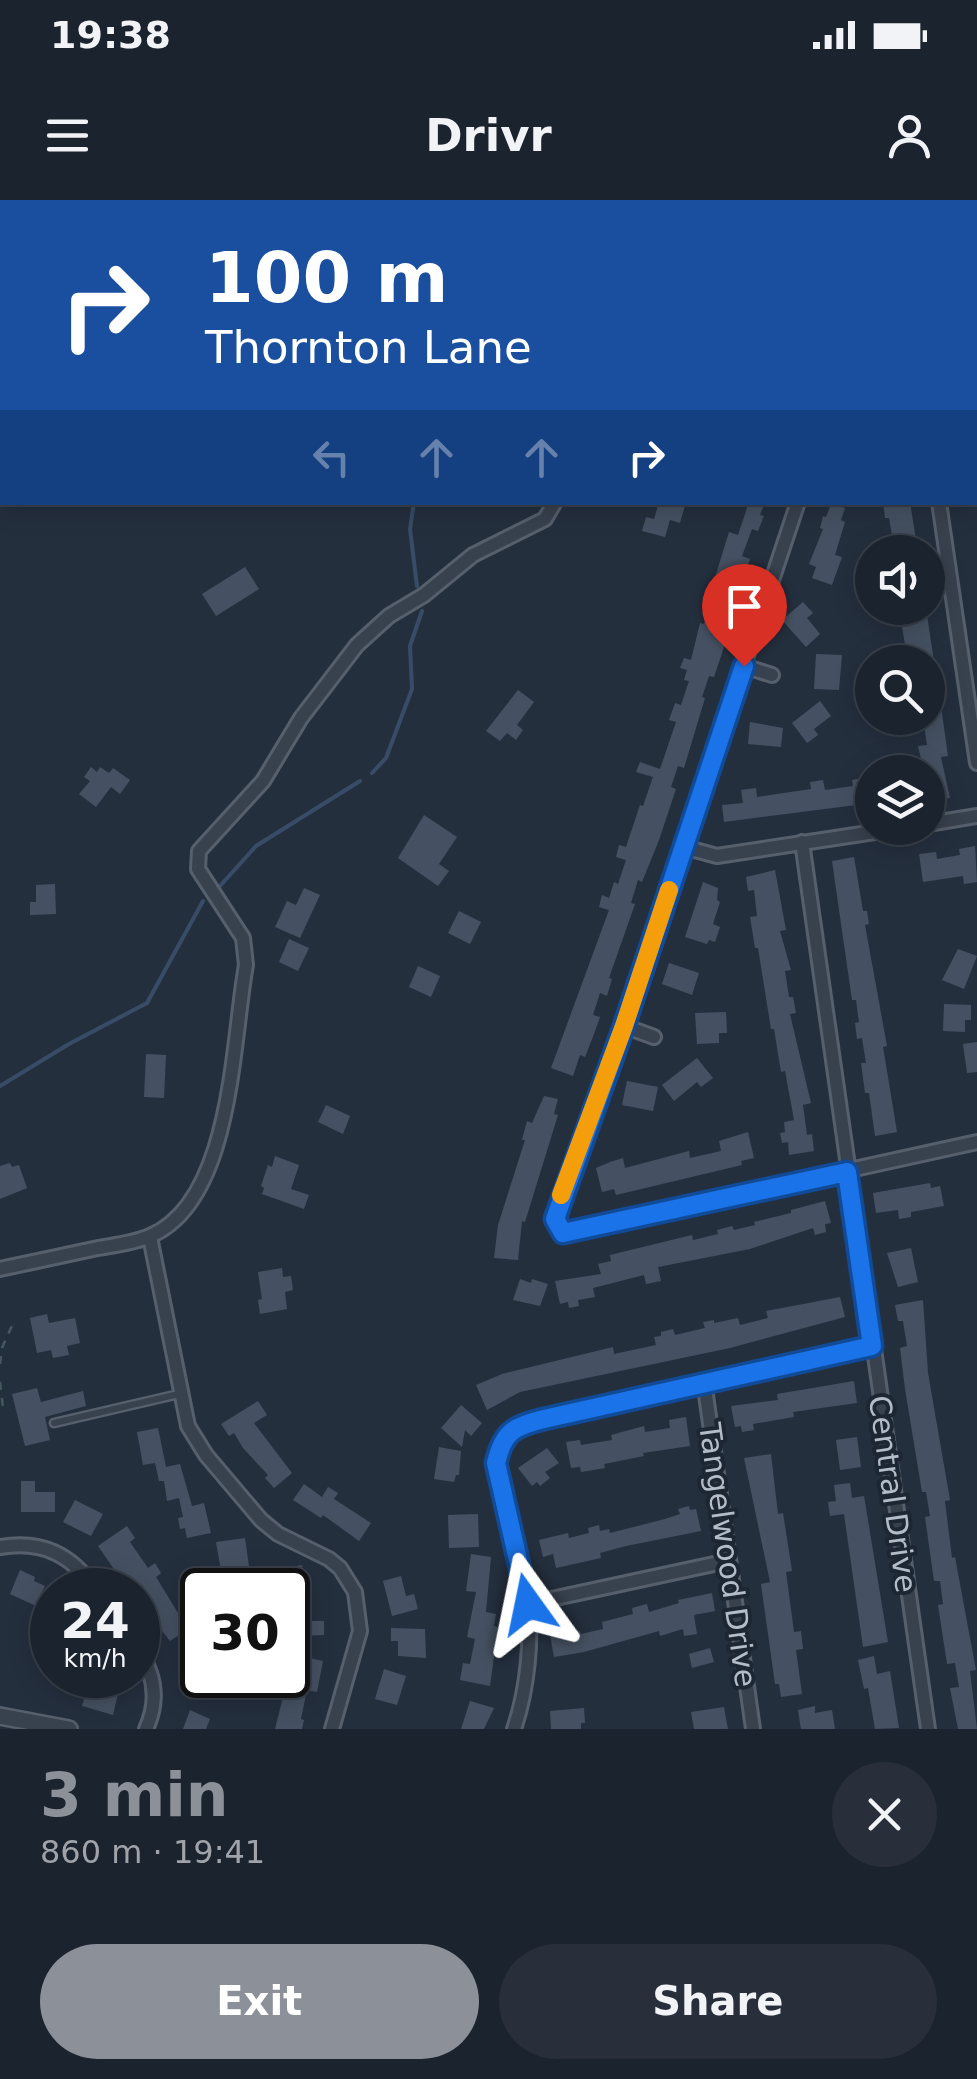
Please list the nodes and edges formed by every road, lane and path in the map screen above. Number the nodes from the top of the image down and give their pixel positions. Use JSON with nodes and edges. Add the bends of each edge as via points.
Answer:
{"nodes":[{"id":1,"x":554,"y":505,"type":"edge"},
{"id":2,"x":797,"y":505,"type":"edge"},
{"id":3,"x":939,"y":505,"type":"edge"},
{"id":4,"x":744,"y":666,"type":"junction"},
{"id":5,"x":772,"y":675,"type":"dead end"},
{"id":6,"x":977,"y":763,"type":"edge"},
{"id":7,"x":977,"y":816,"type":"edge"},
{"id":8,"x":945,"y":821,"type":"edge"},
{"id":9,"x":855,"y":835,"type":"edge"},
{"id":10,"x":802,"y":842,"type":"junction"},
{"id":11,"x":684,"y":846,"type":"junction"},
{"id":12,"x":624,"y":1026,"type":"junction"},
{"id":13,"x":654,"y":1037,"type":"dead end"},
{"id":14,"x":977,"y":1142,"type":"edge"},
{"id":15,"x":847,"y":1172,"type":"junction"},
{"id":16,"x":150,"y":1237,"type":"junction"},
{"id":17,"x":0,"y":1269,"type":"edge"},
{"id":18,"x":14,"y":1321,"type":"dead end"},
{"id":19,"x":872,"y":1346,"type":"junction"},
{"id":20,"x":0,"y":1364,"type":"edge"},
{"id":21,"x":704,"y":1381,"type":"junction"},
{"id":22,"x":0,"y":1382,"type":"edge"},
{"id":23,"x":179,"y":1394,"type":"junction"},
{"id":24,"x":2,"y":1408,"type":"edge"},
{"id":25,"x":54,"y":1423,"type":"dead end"},
{"id":26,"x":0,"y":1546,"type":"edge"},
{"id":27,"x":728,"y":1561,"type":"junction"},
{"id":28,"x":79,"y":1568,"type":"edge"},
{"id":29,"x":528,"y":1604,"type":"junction"},
{"id":30,"x":154,"y":1698,"type":"edge"},
{"id":31,"x":1,"y":1720,"type":"edge"},
{"id":32,"x":69,"y":1729,"type":"edge"},
{"id":33,"x":146,"y":1729,"type":"edge"},
{"id":34,"x":332,"y":1729,"type":"edge"},
{"id":35,"x":514,"y":1729,"type":"edge"},
{"id":36,"x":753,"y":1729,"type":"edge"},
{"id":37,"x":928,"y":1729,"type":"edge"}],
"edges":[{"from":1,"to":16,"type":"street","via":[[545,519],[474,555],[356,645],[262,781],[198,851],[198,869],[243,938],[246,965],[212,1159],[183,1213]]},
{"from":2,"to":4,"type":"street"},
{"from":3,"to":6,"type":"street"},
{"from":4,"to":5,"type":"street"},
{"from":4,"to":11,"type":"street"},
{"from":7,"to":8,"type":"street"},
{"from":9,"to":10,"type":"street"},
{"from":10,"to":11,"type":"street","via":[[717,856]]},
{"from":10,"to":15,"type":"street","name":"Central Drive"},
{"from":11,"to":12,"type":"street"},
{"from":12,"to":13,"type":"street"},
{"from":12,"to":15,"type":"street","via":[[560,1197],[555,1219],[563,1233]]},
{"from":14,"to":15,"type":"street"},
{"from":15,"to":19,"type":"street","name":"Central Drive"},
{"from":16,"to":17,"type":"street"},
{"from":16,"to":23,"type":"street"},
{"from":18,"to":20,"type":"path"},
{"from":19,"to":21,"type":"street"},
{"from":19,"to":37,"type":"street","name":"Central Drive"},
{"from":21,"to":27,"type":"street","name":"Tangelwood Drive"},
{"from":21,"to":29,"type":"street","via":[[511,1431],[500,1445],[498,1484]]},
{"from":22,"to":24,"type":"path"},
{"from":23,"to":25,"type":"lane"},
{"from":23,"to":34,"type":"street","via":[[188,1426],[230,1486],[278,1534],[340,1568],[355,1592],[360,1631]]},
{"from":26,"to":28,"type":"street","via":[[32,1544],[59,1552]]},
{"from":27,"to":29,"type":"street"},
{"from":27,"to":36,"type":"street","name":"Tangelwood Drive"},
{"from":29,"to":35,"type":"street"},
{"from":30,"to":33,"type":"street"},
{"from":31,"to":32,"type":"street"}]}
